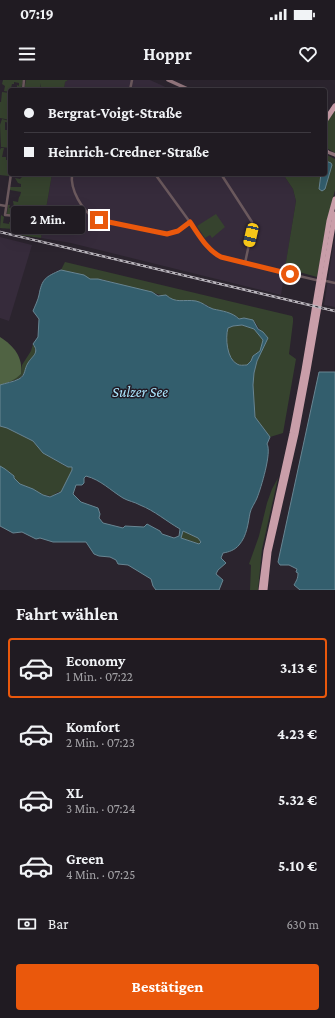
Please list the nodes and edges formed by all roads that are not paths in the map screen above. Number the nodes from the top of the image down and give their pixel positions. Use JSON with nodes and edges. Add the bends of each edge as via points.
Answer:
{"nodes":[{"id":1,"x":168,"y":80,"type":"edge"},
{"id":2,"x":186,"y":88,"type":"edge"},
{"id":3,"x":335,"y":106,"type":"edge"},
{"id":4,"x":327,"y":118,"type":"edge"},
{"id":5,"x":11,"y":176,"type":"edge"},
{"id":6,"x":72,"y":176,"type":"edge"},
{"id":7,"x":156,"y":176,"type":"edge"},
{"id":8,"x":222,"y":176,"type":"edge"},
{"id":9,"x":335,"y":199,"type":"edge"},
{"id":10,"x":0,"y":205,"type":"edge"},
{"id":11,"x":6,"y":206,"type":"junction"},
{"id":12,"x":335,"y":214,"type":"edge"},
{"id":13,"x":17,"y":216,"type":"dead end"},
{"id":14,"x":190,"y":222,"type":"junction"},
{"id":15,"x":245,"y":263,"type":"junction"},
{"id":16,"x":322,"y":272,"type":"junction"},
{"id":17,"x":316,"y":280,"type":"dead end"},
{"id":18,"x":326,"y":281,"type":"dead end"},
{"id":19,"x":335,"y":283,"type":"edge"},
{"id":20,"x":313,"y":332,"type":"junction"},
{"id":21,"x":261,"y":590,"type":"edge"},
{"id":22,"x":265,"y":590,"type":"edge"}],
"edges":[{"from":1,"to":2,"type":"main road"},
{"from":3,"to":4,"type":"highway"},
{"from":5,"to":11,"type":"street"},
{"from":6,"to":14,"type":"street","via":[[76,194],[95,219],[167,234],[178,231]]},
{"from":7,"to":14,"type":"street"},
{"from":8,"to":15,"type":"street","via":[[251,218],[251,235]]},
{"from":9,"to":16,"type":"highway","via":[[329,221]]},
{"from":10,"to":11,"type":"street"},
{"from":11,"to":13,"type":"street","via":[[5,215]]},
{"from":12,"to":16,"type":"highway"},
{"from":14,"to":15,"type":"street","via":[[216,254]]},
{"from":15,"to":17,"type":"street"},
{"from":16,"to":20,"type":"highway"},
{"from":18,"to":19,"type":"street"},
{"from":20,"to":21,"type":"highway","via":[[266,551]]},
{"from":20,"to":22,"type":"highway","via":[[296,434],[271,542]]}]}
